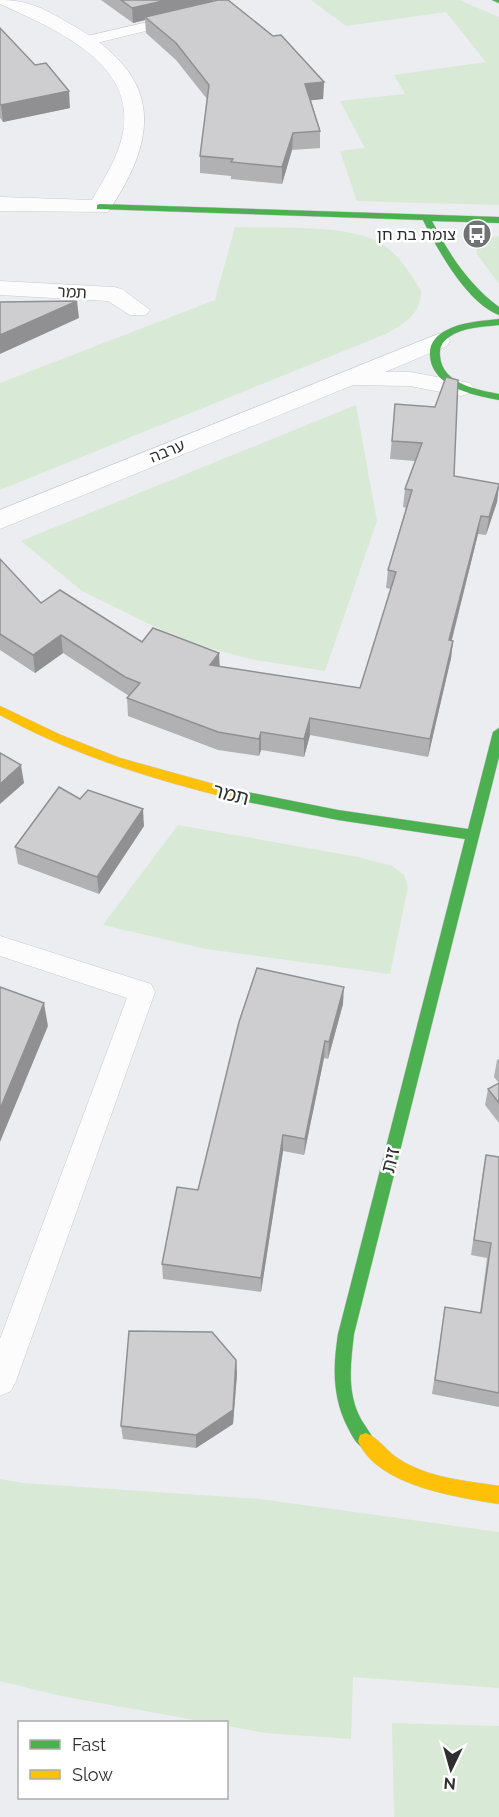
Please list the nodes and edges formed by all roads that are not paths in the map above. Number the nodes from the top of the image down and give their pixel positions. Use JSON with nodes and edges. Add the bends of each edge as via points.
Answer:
{"nodes":[{"id":1,"x":7,"y":0,"type":"edge"},
{"id":2,"x":197,"y":14,"type":"edge"},
{"id":3,"x":84,"y":41,"type":"junction"},
{"id":4,"x":0,"y":204,"type":"edge"},
{"id":5,"x":100,"y":207,"type":"junction"},
{"id":6,"x":426,"y":218,"type":"junction"},
{"id":7,"x":499,"y":220,"type":"edge"},
{"id":8,"x":451,"y":269,"type":"junction"},
{"id":9,"x":0,"y":288,"type":"edge"},
{"id":10,"x":454,"y":291,"type":"dead end"},
{"id":11,"x":138,"y":310,"type":"dead end"},
{"id":12,"x":499,"y":312,"type":"edge"},
{"id":13,"x":454,"y":315,"type":"dead end"},
{"id":14,"x":499,"y":322,"type":"edge"},
{"id":15,"x":443,"y":337,"type":"junction"},
{"id":16,"x":335,"y":382,"type":"junction"},
{"id":17,"x":467,"y":390,"type":"junction"},
{"id":18,"x":499,"y":397,"type":"edge"},
{"id":19,"x":499,"y":404,"type":"edge"},
{"id":20,"x":0,"y":520,"type":"edge"},
{"id":21,"x":0,"y":710,"type":"edge"},
{"id":22,"x":499,"y":732,"type":"edge"},
{"id":23,"x":473,"y":835,"type":"junction"},
{"id":24,"x":0,"y":946,"type":"edge"},
{"id":25,"x":0,"y":1381,"type":"edge"},
{"id":26,"x":499,"y":1495,"type":"edge"}],
"edges":[{"from":1,"to":3,"type":"street"},
{"from":2,"to":3,"type":"lane"},
{"from":3,"to":5,"type":"street","via":[[123,76],[137,113],[135,132]]},
{"from":4,"to":5,"type":"street"},
{"from":5,"to":6,"type":"street"},
{"from":6,"to":7,"type":"street"},
{"from":6,"to":8,"type":"street"},
{"from":8,"to":10,"type":"street"},
{"from":8,"to":12,"type":"street"},
{"from":9,"to":11,"type":"street","name":"תמר","via":[[114,294]]},
{"from":13,"to":15,"type":"street"},
{"from":14,"to":15,"type":"street","via":[[473,323]]},
{"from":15,"to":16,"type":"street","name":"ערבה"},
{"from":15,"to":17,"type":"street","via":[[433,355],[437,370]]},
{"from":16,"to":17,"type":"street","name":"ערבה","via":[[403,378]]},
{"from":16,"to":20,"type":"street","name":"ערבה"},
{"from":17,"to":18,"type":"street"},
{"from":17,"to":19,"type":"street"},
{"from":21,"to":23,"type":"street","name":"תמר","via":[[78,747],[161,776],[255,801]]},
{"from":22,"to":23,"type":"street","name":"זית"},
{"from":23,"to":26,"type":"street","name":"זית","via":[[345,1334],[341,1386],[352,1426],[378,1456],[413,1477]]},
{"from":24,"to":25,"type":"lane","via":[[142,992]]}]}
